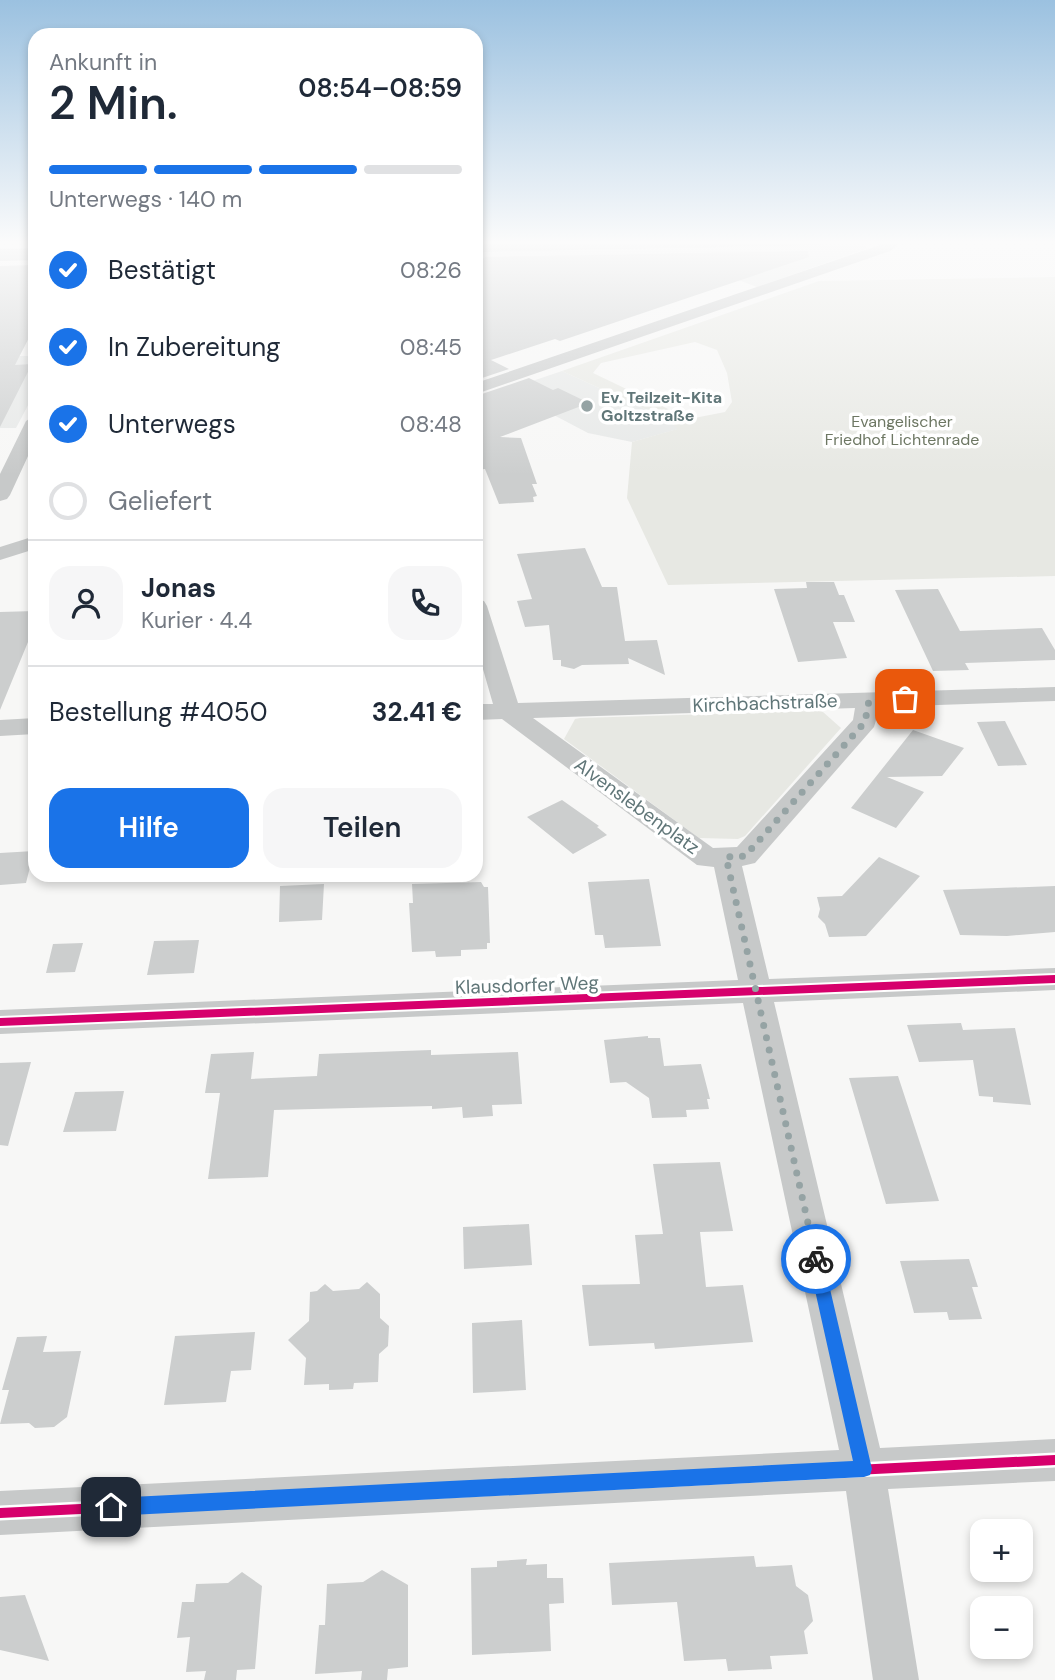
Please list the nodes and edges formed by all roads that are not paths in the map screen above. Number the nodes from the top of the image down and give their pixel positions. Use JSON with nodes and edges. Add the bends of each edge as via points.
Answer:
{"nodes":[{"id":1,"x":677,"y":318,"type":"edge"},
{"id":2,"x":483,"y":387,"type":"edge"},
{"id":3,"x":28,"y":436,"type":"edge"},
{"id":4,"x":0,"y":495,"type":"edge"},
{"id":5,"x":28,"y":544,"type":"edge"},
{"id":6,"x":0,"y":554,"type":"edge"},
{"id":7,"x":483,"y":629,"type":"edge"},
{"id":8,"x":1055,"y":694,"type":"edge"},
{"id":9,"x":869,"y":700,"type":"junction"},
{"id":10,"x":508,"y":711,"type":"junction"},
{"id":11,"x":483,"y":712,"type":"edge"},
{"id":12,"x":28,"y":726,"type":"edge"},
{"id":13,"x":0,"y":727,"type":"edge"},
{"id":14,"x":726,"y":857,"type":"junction"},
{"id":15,"x":1055,"y":979,"type":"edge"},
{"id":16,"x":755,"y":991,"type":"junction"},
{"id":17,"x":0,"y":1022,"type":"edge"},
{"id":18,"x":1055,"y":1460,"type":"edge"},
{"id":19,"x":864,"y":1469,"type":"junction"},
{"id":20,"x":0,"y":1513,"type":"edge"},
{"id":21,"x":896,"y":1680,"type":"edge"}],
"edges":[{"from":1,"to":2,"type":"street"},
{"from":3,"to":4,"type":"street"},
{"from":5,"to":6,"type":"street"},
{"from":7,"to":10,"type":"street"},
{"from":8,"to":9,"type":"street","name":"Kirchbachstraße"},
{"from":9,"to":10,"type":"street","name":"Kirchbachstraße"},
{"from":9,"to":14,"type":"street","name":"Alvenslebenplatz","via":[[865,722],[764,836],[745,856]]},
{"from":10,"to":11,"type":"street","name":"Kirchbachstraße"},
{"from":10,"to":14,"type":"street","name":"Alvenslebenplatz","via":[[707,858]]},
{"from":12,"to":13,"type":"street"},
{"from":14,"to":16,"type":"street"},
{"from":15,"to":16,"type":"street","name":"Klausdorfer Weg"},
{"from":16,"to":17,"type":"street","name":"Klausdorfer Weg"},
{"from":16,"to":19,"type":"street"},
{"from":18,"to":19,"type":"street"},
{"from":19,"to":20,"type":"street"},
{"from":19,"to":21,"type":"street"}]}
